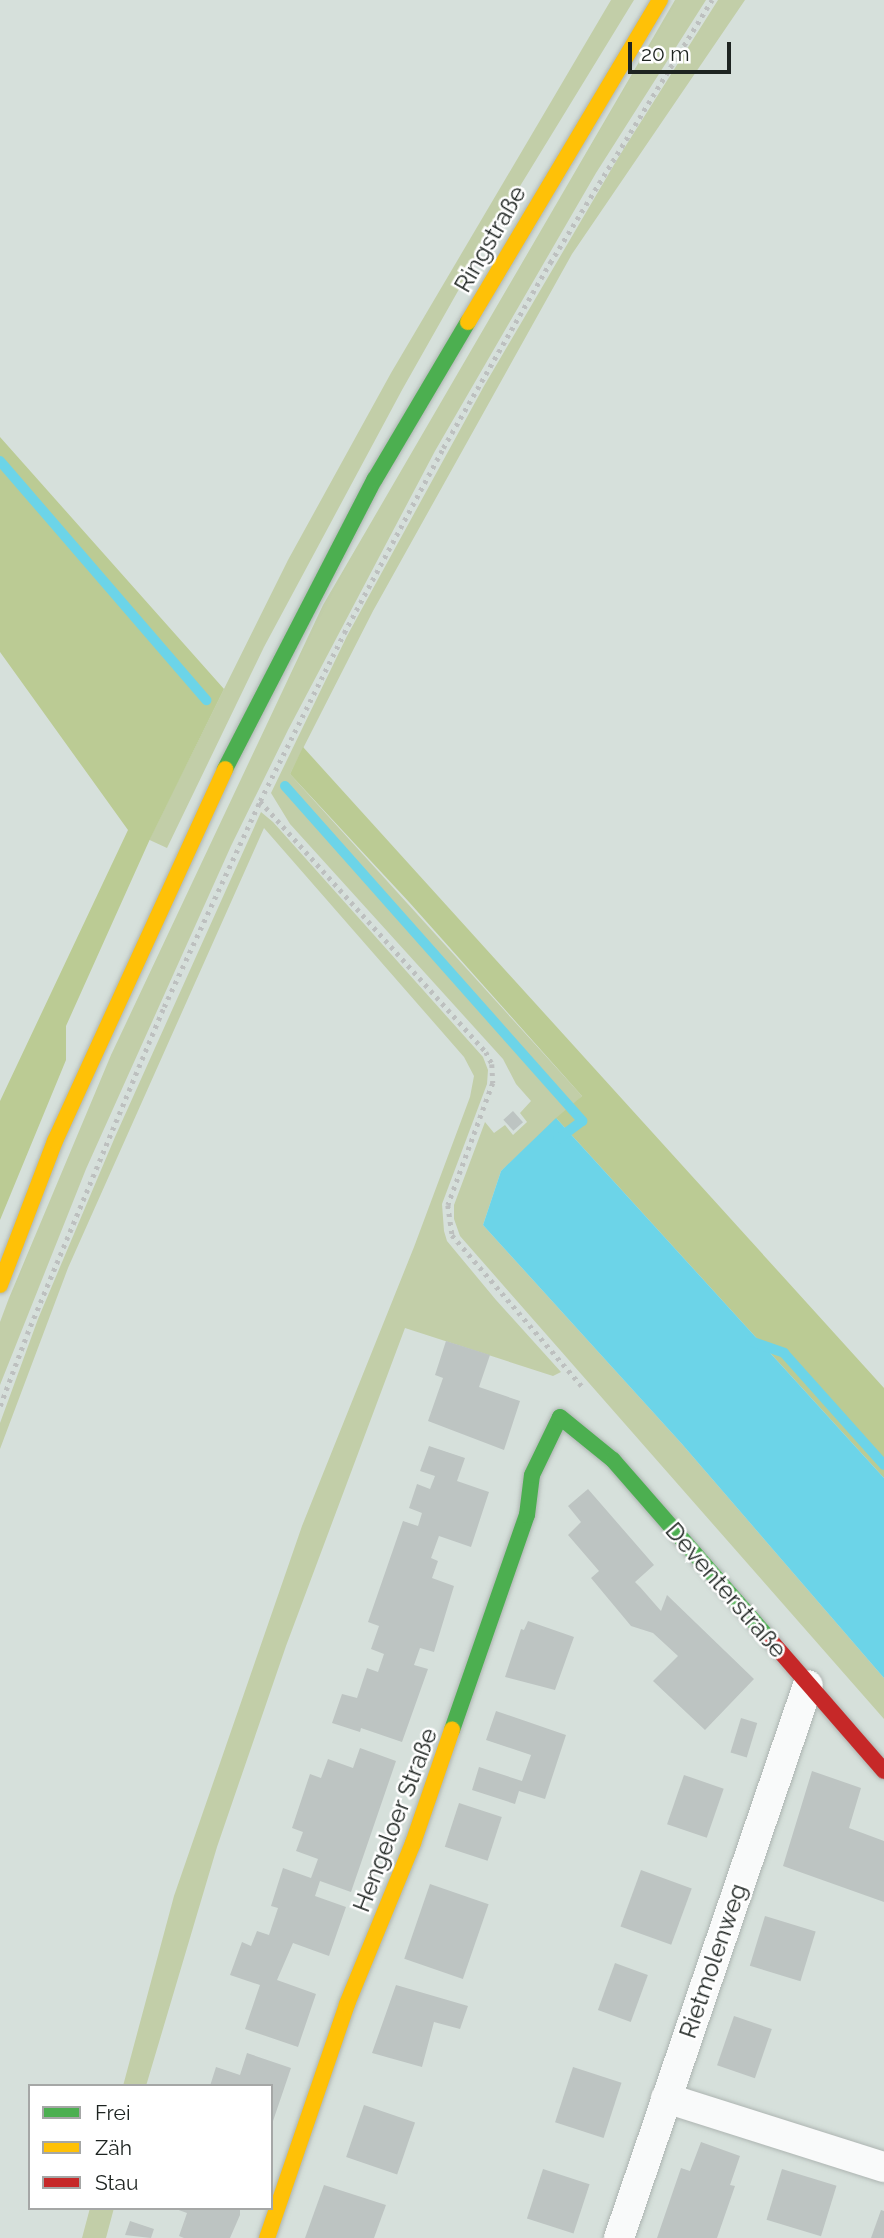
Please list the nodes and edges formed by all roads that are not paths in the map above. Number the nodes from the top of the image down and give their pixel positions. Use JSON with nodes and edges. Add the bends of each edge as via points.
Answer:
{"nodes":[{"id":1,"x":661,"y":0,"type":"edge"},
{"id":2,"x":0,"y":1285,"type":"edge"},
{"id":3,"x":560,"y":1417,"type":"joint"},
{"id":4,"x":807,"y":1685,"type":"junction"},
{"id":5,"x":884,"y":1772,"type":"edge"},
{"id":6,"x":666,"y":2098,"type":"junction"},
{"id":7,"x":884,"y":2167,"type":"edge"},
{"id":8,"x":267,"y":2238,"type":"edge"},
{"id":9,"x":619,"y":2238,"type":"edge"}],
"edges":[{"from":1,"to":2,"type":"main road","name":"Ringstraße","via":[[375,479],[221,778],[55,1141]]},
{"from":3,"to":4,"type":"main road","name":"Deventerstraße","via":[[613,1460]]},
{"from":3,"to":8,"type":"main road","name":"Hengeloer Straße","via":[[532,1475],[527,1515],[413,1843],[347,2004]]},
{"from":4,"to":5,"type":"main road","name":"Deventerstraße"},
{"from":4,"to":6,"type":"street","name":"Rietmolenweg"},
{"from":6,"to":7,"type":"street"},
{"from":6,"to":9,"type":"street","name":"Rietmolenweg"}]}
